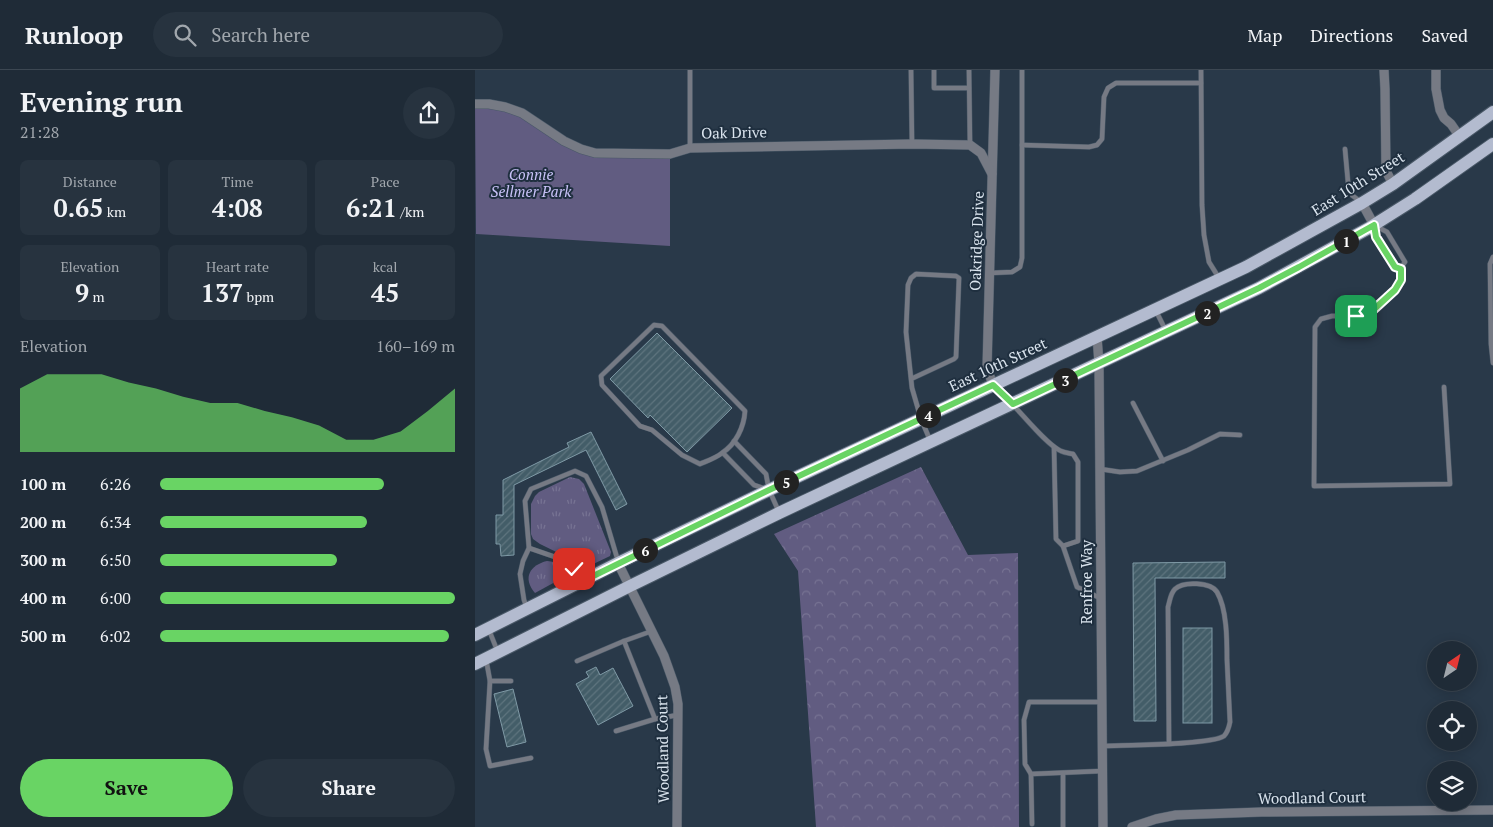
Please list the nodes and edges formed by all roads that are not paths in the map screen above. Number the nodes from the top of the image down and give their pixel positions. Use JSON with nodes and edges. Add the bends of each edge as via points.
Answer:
{"nodes":[{"id":1,"x":690,"y":70,"type":"edge"},
{"id":2,"x":911,"y":70,"type":"edge"},
{"id":3,"x":934,"y":70,"type":"edge"},
{"id":4,"x":969,"y":70,"type":"edge"},
{"id":5,"x":995,"y":70,"type":"edge"},
{"id":6,"x":1022,"y":70,"type":"edge"},
{"id":7,"x":1201,"y":70,"type":"edge"},
{"id":8,"x":1384,"y":70,"type":"edge"},
{"id":9,"x":1436,"y":70,"type":"edge"},
{"id":10,"x":1201,"y":83,"type":"junction"},
{"id":11,"x":969,"y":88,"type":"junction"},
{"id":12,"x":475,"y":104,"type":"edge"},
{"id":13,"x":1493,"y":112,"type":"edge"},
{"id":14,"x":1460,"y":137,"type":"junction"},
{"id":15,"x":912,"y":144,"type":"junction"},
{"id":16,"x":1493,"y":144,"type":"edge"},
{"id":17,"x":970,"y":145,"type":"junction"},
{"id":18,"x":1022,"y":145,"type":"junction"},
{"id":19,"x":690,"y":148,"type":"junction"},
{"id":20,"x":1345,"y":149,"type":"dead end"},
{"id":21,"x":993,"y":174,"type":"junction"},
{"id":22,"x":1393,"y":184,"type":"junction"},
{"id":23,"x":1362,"y":203,"type":"junction"},
{"id":24,"x":1374,"y":225,"type":"junction"},
{"id":25,"x":1493,"y":257,"type":"edge"},
{"id":26,"x":1401,"y":269,"type":"junction"},
{"id":27,"x":989,"y":273,"type":"junction"},
{"id":28,"x":1220,"y":279,"type":"junction"},
{"id":29,"x":1155,"y":309,"type":"junction"},
{"id":30,"x":1166,"y":332,"type":"junction"},
{"id":31,"x":1097,"y":336,"type":"junction"},
{"id":32,"x":1493,"y":363,"type":"edge"},
{"id":33,"x":1099,"y":364,"type":"junction"},
{"id":34,"x":911,"y":379,"type":"junction"},
{"id":35,"x":993,"y":385,"type":"junction"},
{"id":36,"x":1444,"y":387,"type":"dead end"},
{"id":37,"x":1133,"y":403,"type":"dead end"},
{"id":38,"x":1013,"y":404,"type":"junction"},
{"id":39,"x":921,"y":419,"type":"junction"},
{"id":40,"x":1240,"y":435,"type":"dead end"},
{"id":41,"x":734,"y":441,"type":"junction"},
{"id":42,"x":931,"y":441,"type":"junction"},
{"id":43,"x":1054,"y":447,"type":"junction"},
{"id":44,"x":723,"y":453,"type":"junction"},
{"id":45,"x":1163,"y":461,"type":"junction"},
{"id":46,"x":1100,"y":469,"type":"junction"},
{"id":47,"x":769,"y":490,"type":"junction"},
{"id":48,"x":779,"y":514,"type":"junction"},
{"id":49,"x":1063,"y":546,"type":"junction"},
{"id":50,"x":529,"y":548,"type":"junction"},
{"id":51,"x":619,"y":563,"type":"junction"},
{"id":52,"x":581,"y":582,"type":"junction"},
{"id":53,"x":630,"y":586,"type":"junction"},
{"id":54,"x":1101,"y":598,"type":"junction"},
{"id":55,"x":527,"y":609,"type":"junction"},
{"id":56,"x":489,"y":628,"type":"junction"},
{"id":57,"x":652,"y":631,"type":"junction"},
{"id":58,"x":475,"y":635,"type":"edge"},
{"id":59,"x":624,"y":641,"type":"junction"},
{"id":60,"x":486,"y":658,"type":"edge"},
{"id":61,"x":577,"y":662,"type":"dead end"},
{"id":62,"x":490,"y":681,"type":"junction"},
{"id":63,"x":511,"y":681,"type":"dead end"},
{"id":64,"x":1102,"y":702,"type":"junction"},
{"id":65,"x":678,"y":715,"type":"junction"},
{"id":66,"x":655,"y":719,"type":"junction"},
{"id":67,"x":616,"y":731,"type":"dead end"},
{"id":68,"x":1169,"y":743,"type":"junction"},
{"id":69,"x":1102,"y":746,"type":"junction"},
{"id":70,"x":531,"y":758,"type":"dead end"},
{"id":71,"x":1103,"y":771,"type":"junction"},
{"id":72,"x":1063,"y":773,"type":"junction"},
{"id":73,"x":1031,"y":774,"type":"junction"},
{"id":74,"x":1493,"y":810,"type":"edge"},
{"id":75,"x":1032,"y":824,"type":"dead end"},
{"id":76,"x":677,"y":827,"type":"edge"},
{"id":77,"x":1063,"y":827,"type":"edge"},
{"id":78,"x":1103,"y":827,"type":"edge"},
{"id":79,"x":1133,"y":827,"type":"edge"}],
"edges":[{"from":1,"to":19,"type":"lane"},
{"from":2,"to":15,"type":"lane"},
{"from":3,"to":11,"type":"lane","via":[[934,88]]},
{"from":4,"to":11,"type":"lane"},
{"from":5,"to":21,"type":"street","name":"Oakridge Drive"},
{"from":6,"to":18,"type":"lane"},
{"from":7,"to":10,"type":"lane"},
{"from":8,"to":22,"type":"street","via":[[1386,171]]},
{"from":9,"to":14,"type":"street","via":[[1440,110]]},
{"from":10,"to":18,"type":"lane","via":[[1115,83],[1104,96],[1102,139],[1097,145]]},
{"from":10,"to":28,"type":"lane","via":[[1204,236],[1209,262]]},
{"from":11,"to":17,"type":"lane"},
{"from":12,"to":19,"type":"street","name":"Oak Drive","via":[[505,107],[522,113],[564,141],[595,153],[670,154]]},
{"from":13,"to":14,"type":"main road","name":"East 10th Street"},
{"from":14,"to":22,"type":"main road","name":"East 10th Street"},
{"from":15,"to":17,"type":"street","name":"Oak Drive"},
{"from":15,"to":19,"type":"street","name":"Oak Drive"},
{"from":16,"to":24,"type":"main road"},
{"from":17,"to":21,"type":"street","via":[[981,153]]},
{"from":18,"to":27,"type":"lane","via":[[1020,267],[1012,272]]},
{"from":20,"to":23,"type":"lane","via":[[1349,193]]},
{"from":21,"to":27,"type":"street","name":"Oakridge Drive"},
{"from":22,"to":23,"type":"main road","name":"East 10th Street"},
{"from":23,"to":24,"type":"street"},
{"from":23,"to":28,"type":"main road","name":"East 10th Street"},
{"from":24,"to":26,"type":"lane","via":[[1376,237],[1395,267]]},
{"from":24,"to":26,"type":"lane","via":[[1387,232],[1405,262]]},
{"from":24,"to":30,"type":"main road","via":[[1259,288]]},
{"from":25,"to":32,"type":"lane"},
{"from":26,"to":36,"type":"lane","via":[[1401,280],[1395,290],[1371,312],[1332,316],[1321,320],[1315,328],[1314,486],[1450,484]]},
{"from":27,"to":35,"type":"street","name":"Oakridge Drive","via":[[987,368]]},
{"from":28,"to":29,"type":"main road","name":"East 10th Street"},
{"from":29,"to":30,"type":"lane"},
{"from":29,"to":31,"type":"main road","name":"East 10th Street"},
{"from":30,"to":33,"type":"main road"},
{"from":31,"to":33,"type":"street","name":"Renfroe Way"},
{"from":31,"to":35,"type":"main road","name":"East 10th Street"},
{"from":33,"to":38,"type":"main road"},
{"from":33,"to":46,"type":"street","name":"Renfroe Way"},
{"from":34,"to":34,"type":"lane","via":[[956,357],[957,276],[916,274],[911,278],[906,327]]},
{"from":34,"to":39,"type":"lane"},
{"from":35,"to":38,"type":"street"},
{"from":35,"to":39,"type":"main road","name":"East 10th Street"},
{"from":37,"to":45,"type":"lane"},
{"from":38,"to":42,"type":"main road"},
{"from":38,"to":43,"type":"lane"},
{"from":39,"to":42,"type":"lane"},
{"from":39,"to":47,"type":"main road","name":"East 10th Street"},
{"from":40,"to":45,"type":"lane","via":[[1220,434]]},
{"from":41,"to":44,"type":"lane"},
{"from":41,"to":44,"type":"lane","via":[[745,422],[745,411],[662,326],[654,325],[601,376],[603,385],[640,426],[652,430],[691,460],[700,464]]},
{"from":41,"to":47,"type":"lane","via":[[767,474]]},
{"from":42,"to":48,"type":"main road"},
{"from":43,"to":49,"type":"lane","via":[[1056,539]]},
{"from":43,"to":49,"type":"lane","via":[[1073,454],[1078,462],[1078,541]]},
{"from":44,"to":47,"type":"lane","via":[[754,485]]},
{"from":45,"to":46,"type":"lane","via":[[1137,471]]},
{"from":46,"to":54,"type":"street","name":"Renfroe Way"},
{"from":47,"to":48,"type":"lane"},
{"from":47,"to":51,"type":"main road","name":"East 10th Street"},
{"from":48,"to":53,"type":"main road"},
{"from":49,"to":54,"type":"lane","via":[[1077,587]]},
{"from":50,"to":51,"type":"lane","via":[[525,501],[531,489],[575,471],[586,476],[602,507]]},
{"from":50,"to":52,"type":"lane","via":[[557,558],[574,569]]},
{"from":50,"to":55,"type":"lane","via":[[520,574]]},
{"from":51,"to":52,"type":"main road","name":"East 10th Street"},
{"from":51,"to":53,"type":"street","name":"Woodland Court"},
{"from":52,"to":55,"type":"main road","name":"East 10th Street"},
{"from":53,"to":57,"type":"street","name":"Woodland Court"},
{"from":53,"to":60,"type":"main road"},
{"from":54,"to":64,"type":"street","name":"Renfroe Way"},
{"from":55,"to":56,"type":"main road","name":"East 10th Street"},
{"from":56,"to":58,"type":"main road","name":"East 10th Street"},
{"from":56,"to":60,"type":"lane","via":[[495,642]]},
{"from":57,"to":59,"type":"lane"},
{"from":57,"to":65,"type":"street","name":"Woodland Court","via":[[675,687]]},
{"from":59,"to":61,"type":"lane"},
{"from":59,"to":66,"type":"lane"},
{"from":60,"to":62,"type":"lane"},
{"from":62,"to":63,"type":"lane"},
{"from":62,"to":70,"type":"lane","via":[[486,749],[490,766]]},
{"from":64,"to":69,"type":"street","name":"Renfroe Way"},
{"from":64,"to":73,"type":"lane","via":[[1029,702],[1024,720],[1025,764]]},
{"from":65,"to":66,"type":"lane"},
{"from":65,"to":76,"type":"street","name":"Woodland Court"},
{"from":66,"to":67,"type":"lane"},
{"from":68,"to":68,"type":"lane","via":[[1215,740],[1224,736],[1230,722],[1226,624],[1216,590],[1204,584],[1181,585],[1175,589],[1168,607]]},
{"from":68,"to":69,"type":"lane"},
{"from":69,"to":71,"type":"street","name":"Renfroe Way"},
{"from":71,"to":72,"type":"lane"},
{"from":71,"to":78,"type":"street","name":"Renfroe Way"},
{"from":72,"to":73,"type":"lane"},
{"from":72,"to":77,"type":"lane"},
{"from":73,"to":75,"type":"lane"},
{"from":74,"to":79,"type":"street","name":"Woodland Court","via":[[1176,815]]}]}
